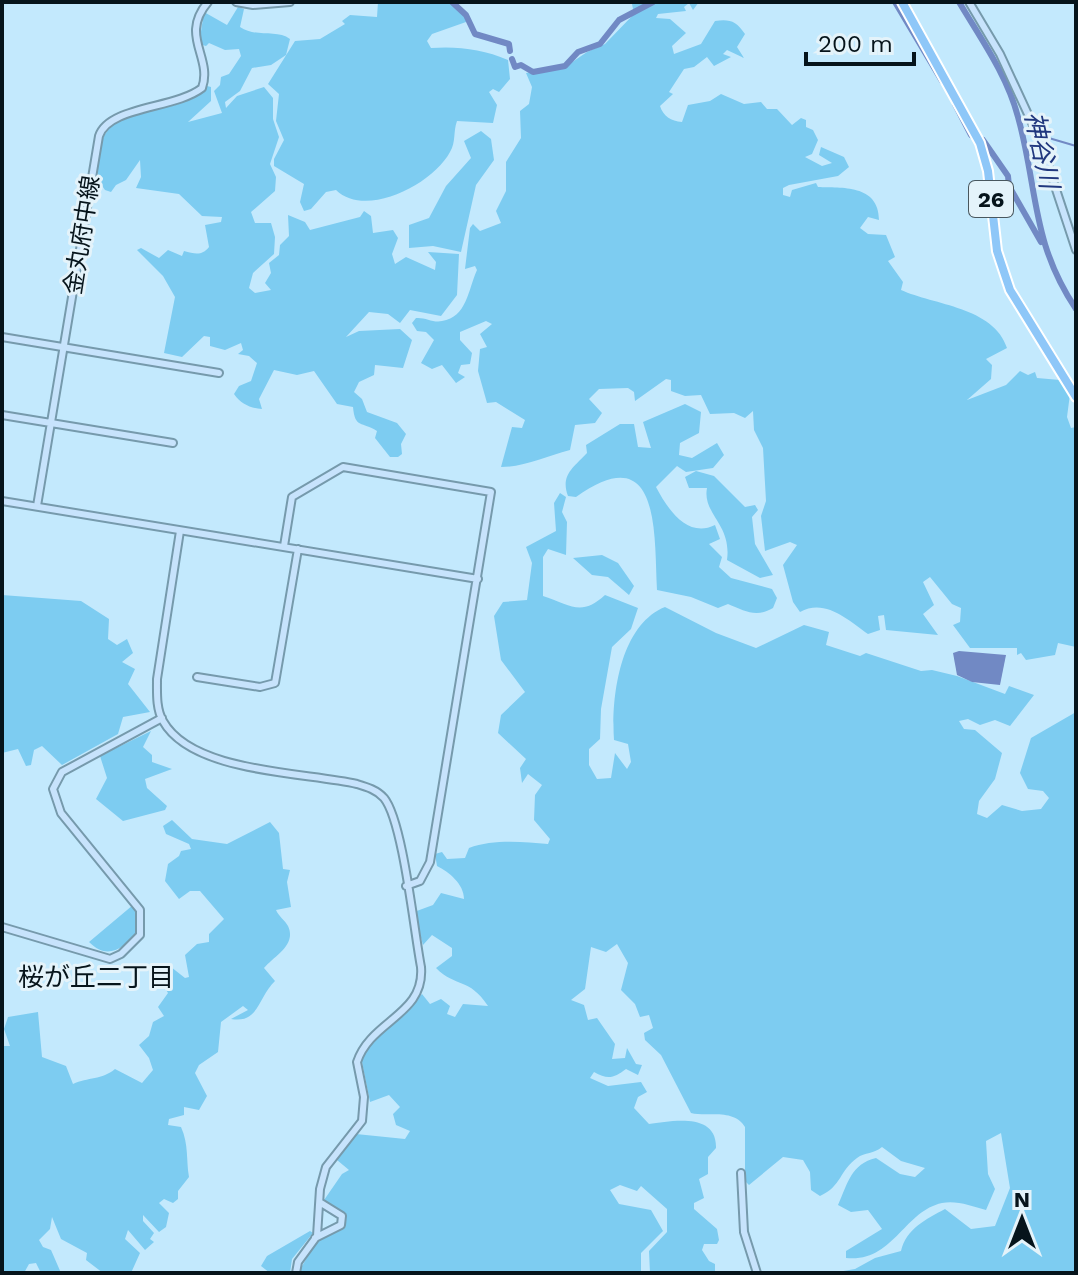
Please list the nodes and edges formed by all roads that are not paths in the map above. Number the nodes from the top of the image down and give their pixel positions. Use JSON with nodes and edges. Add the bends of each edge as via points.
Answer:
{"nodes":[{"id":1,"x":208,"y":2,"type":"edge"},
{"id":2,"x":236,"y":2,"type":"edge"},
{"id":3,"x":290,"y":2,"type":"edge"},
{"id":4,"x":902,"y":2,"type":"edge"},
{"id":5,"x":969,"y":2,"type":"edge"},
{"id":6,"x":1076,"y":250,"type":"edge"},
{"id":7,"x":2,"y":337,"type":"edge"},
{"id":8,"x":63,"y":347,"type":"junction"},
{"id":9,"x":219,"y":373,"type":"dead end"},
{"id":10,"x":1076,"y":397,"type":"edge"},
{"id":11,"x":2,"y":415,"type":"edge"},
{"id":12,"x":51,"y":423,"type":"junction"},
{"id":13,"x":173,"y":443,"type":"dead end"},
{"id":14,"x":2,"y":501,"type":"edge"},
{"id":15,"x":37,"y":506,"type":"junction"},
{"id":16,"x":180,"y":531,"type":"junction"},
{"id":17,"x":284,"y":546,"type":"junction"},
{"id":18,"x":298,"y":549,"type":"junction"},
{"id":19,"x":478,"y":579,"type":"junction"},
{"id":20,"x":197,"y":677,"type":"dead end"},
{"id":21,"x":162,"y":718,"type":"junction"},
{"id":22,"x":406,"y":886,"type":"junction"},
{"id":23,"x":2,"y":927,"type":"edge"},
{"id":24,"x":741,"y":1173,"type":"dead end"},
{"id":25,"x":319,"y":1202,"type":"junction"},
{"id":26,"x":316,"y":1237,"type":"junction"},
{"id":27,"x":296,"y":1273,"type":"edge"},
{"id":28,"x":757,"y":1273,"type":"edge"}],
"edges":[{"from":1,"to":8,"type":"street","name":"金丸府中線","via":[[194,34],[205,74],[202,88],[178,101],[115,117],[101,128]]},
{"from":2,"to":3,"type":"street"},
{"from":4,"to":10,"type":"main road","number":"26","via":[[976,133],[988,171],[997,251],[1010,290]]},
{"from":5,"to":6,"type":"street","via":[[1039,138]]},
{"from":7,"to":8,"type":"street"},
{"from":8,"to":9,"type":"street"},
{"from":8,"to":12,"type":"street","name":"金丸府中線"},
{"from":11,"to":12,"type":"street"},
{"from":12,"to":13,"type":"street"},
{"from":12,"to":15,"type":"street","name":"金丸府中線"},
{"from":14,"to":15,"type":"street"},
{"from":15,"to":16,"type":"street"},
{"from":16,"to":17,"type":"street"},
{"from":16,"to":21,"type":"street","via":[[157,679]]},
{"from":17,"to":18,"type":"street"},
{"from":17,"to":19,"type":"street","via":[[292,497],[343,467],[491,492]]},
{"from":18,"to":19,"type":"street"},
{"from":18,"to":20,"type":"street","via":[[275,683],[260,687]]},
{"from":19,"to":22,"type":"street","via":[[430,862],[420,881]]},
{"from":21,"to":22,"type":"street","via":[[179,740],[212,757],[370,787],[390,808]]},
{"from":21,"to":23,"type":"street","via":[[62,772],[53,789],[61,813],[140,910],[137,940],[121,954],[99,958]]},
{"from":22,"to":25,"type":"street","via":[[422,987],[359,1055],[366,1110],[357,1130],[326,1167]]},
{"from":24,"to":28,"type":"street","via":[[744,1232]]},
{"from":25,"to":26,"type":"street"},
{"from":25,"to":26,"type":"street","via":[[342,1220]]},
{"from":26,"to":27,"type":"street"}]}
